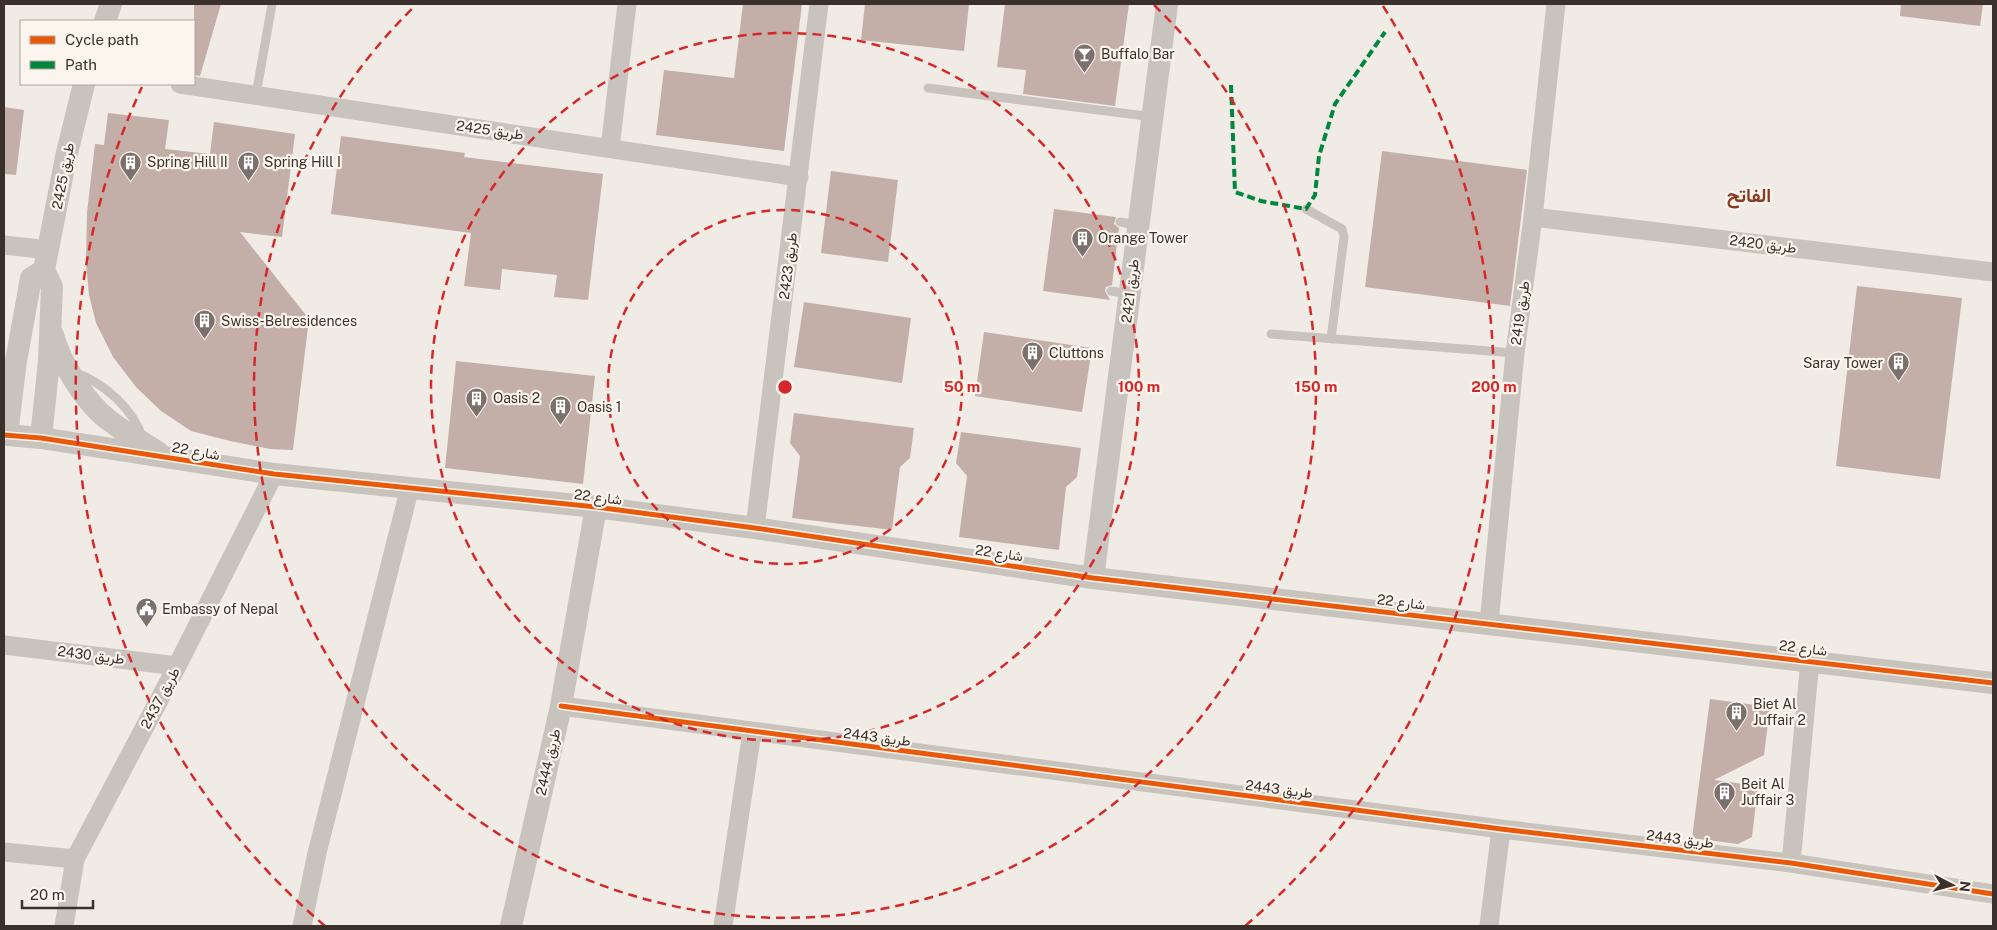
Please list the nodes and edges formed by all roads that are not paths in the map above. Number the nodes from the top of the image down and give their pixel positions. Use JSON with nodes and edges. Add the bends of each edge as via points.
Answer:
{"nodes":[{"id":1,"x":111,"y":4,"type":"edge"},
{"id":2,"x":272,"y":4,"type":"edge"},
{"id":3,"x":627,"y":4,"type":"edge"},
{"id":4,"x":820,"y":4,"type":"edge"},
{"id":5,"x":1167,"y":4,"type":"edge"},
{"id":6,"x":1556,"y":4,"type":"edge"},
{"id":7,"x":105,"y":20,"type":"edge"},
{"id":8,"x":84,"y":85,"type":"edge"},
{"id":9,"x":187,"y":85,"type":"edge"},
{"id":10,"x":928,"y":88,"type":"dead end"},
{"id":11,"x":256,"y":95,"type":"junction"},
{"id":12,"x":1153,"y":117,"type":"junction"},
{"id":13,"x":610,"y":148,"type":"junction"},
{"id":14,"x":800,"y":177,"type":"junction"},
{"id":15,"x":1306,"y":209,"type":"dead end"},
{"id":16,"x":1533,"y":217,"type":"junction"},
{"id":17,"x":4,"y":245,"type":"edge"},
{"id":18,"x":46,"y":260,"type":"junction"},
{"id":19,"x":1993,"y":272,"type":"edge"},
{"id":20,"x":50,"y":327,"type":"junction"},
{"id":21,"x":1271,"y":334,"type":"dead end"},
{"id":22,"x":1331,"y":339,"type":"junction"},
{"id":23,"x":1515,"y":353,"type":"junction"},
{"id":24,"x":6,"y":435,"type":"edge"},
{"id":25,"x":41,"y":438,"type":"junction"},
{"id":26,"x":163,"y":457,"type":"junction"},
{"id":27,"x":274,"y":474,"type":"junction"},
{"id":28,"x":410,"y":488,"type":"junction"},
{"id":29,"x":596,"y":507,"type":"junction"},
{"id":30,"x":755,"y":528,"type":"junction"},
{"id":31,"x":1093,"y":578,"type":"junction"},
{"id":32,"x":1490,"y":623,"type":"junction"},
{"id":33,"x":4,"y":645,"type":"edge"},
{"id":34,"x":1810,"y":660,"type":"junction"},
{"id":35,"x":177,"y":666,"type":"junction"},
{"id":36,"x":1993,"y":683,"type":"edge"},
{"id":37,"x":561,"y":706,"type":"junction"},
{"id":38,"x":752,"y":732,"type":"junction"},
{"id":39,"x":1501,"y":829,"type":"junction"},
{"id":40,"x":4,"y":852,"type":"edge"},
{"id":41,"x":74,"y":859,"type":"junction"},
{"id":42,"x":1791,"y":863,"type":"junction"},
{"id":43,"x":1993,"y":894,"type":"edge"},
{"id":44,"x":64,"y":926,"type":"edge"},
{"id":45,"x":302,"y":926,"type":"edge"},
{"id":46,"x":511,"y":926,"type":"edge"},
{"id":47,"x":723,"y":926,"type":"edge"},
{"id":48,"x":1489,"y":926,"type":"edge"}],
"edges":[{"from":1,"to":7,"type":"street"},
{"from":2,"to":11,"type":"lane"},
{"from":3,"to":13,"type":"street"},
{"from":4,"to":14,"type":"street","name":"طريق 2423"},
{"from":5,"to":12,"type":"street","name":"طريق 2421"},
{"from":6,"to":16,"type":"street","name":"طريق 2419","via":[[1531,192]]},
{"from":8,"to":18,"type":"street","name":"طريق 2425"},
{"from":9,"to":11,"type":"street","name":"طريق 2425"},
{"from":10,"to":12,"type":"lane"},
{"from":11,"to":13,"type":"street","name":"طريق 2425"},
{"from":12,"to":31,"type":"street","name":"طريق 2421","via":[[1129,224],[1120,292]]},
{"from":13,"to":14,"type":"street","name":"طريق 2425"},
{"from":14,"to":30,"type":"street","name":"طريق 2423"},
{"from":15,"to":22,"type":"lane","via":[[1342,230],[1344,238]]},
{"from":16,"to":19,"type":"street","name":"طريق 2420"},
{"from":16,"to":23,"type":"street","name":"طريق 2419","via":[[1521,280]]},
{"from":17,"to":18,"type":"street"},
{"from":18,"to":20,"type":"street","name":"طريق 2425","via":[[52,287]]},
{"from":18,"to":24,"type":"street","name":"طريق 2425","via":[[31,278]]},
{"from":20,"to":25,"type":"street","name":"طريق 2425"},
{"from":20,"to":26,"type":"street","via":[[56,348],[90,400],[108,420]]},
{"from":21,"to":22,"type":"lane"},
{"from":22,"to":23,"type":"lane"},
{"from":23,"to":32,"type":"street","name":"طريق 2419"},
{"from":24,"to":25,"type":"street","name":"شارع 22"},
{"from":25,"to":26,"type":"street","name":"شارع 22"},
{"from":26,"to":27,"type":"street","name":"شارع 22"},
{"from":27,"to":28,"type":"street","name":"شارع 22"},
{"from":27,"to":35,"type":"street","name":"طريق 2437"},
{"from":28,"to":29,"type":"street","name":"شارع 22"},
{"from":28,"to":45,"type":"street","via":[[317,852]]},
{"from":29,"to":30,"type":"street","name":"شارع 22"},
{"from":29,"to":37,"type":"street","name":"طريق 2444"},
{"from":30,"to":31,"type":"street","name":"شارع 22"},
{"from":31,"to":32,"type":"street","name":"شارع 22"},
{"from":32,"to":34,"type":"street","name":"شارع 22"},
{"from":33,"to":35,"type":"street","name":"طريق 2430"},
{"from":34,"to":36,"type":"street","name":"شارع 22"},
{"from":34,"to":42,"type":"street"},
{"from":35,"to":41,"type":"street","name":"طريق 2437"},
{"from":37,"to":38,"type":"street","name":"طريق 2443"},
{"from":37,"to":46,"type":"street","name":"طريق 2444"},
{"from":38,"to":39,"type":"street","name":"طريق 2443"},
{"from":38,"to":47,"type":"street"},
{"from":39,"to":42,"type":"street","name":"طريق 2443"},
{"from":39,"to":48,"type":"street"},
{"from":40,"to":41,"type":"street"},
{"from":41,"to":44,"type":"street","name":"طريق 2437"},
{"from":42,"to":43,"type":"street","name":"طريق 2443"}]}
